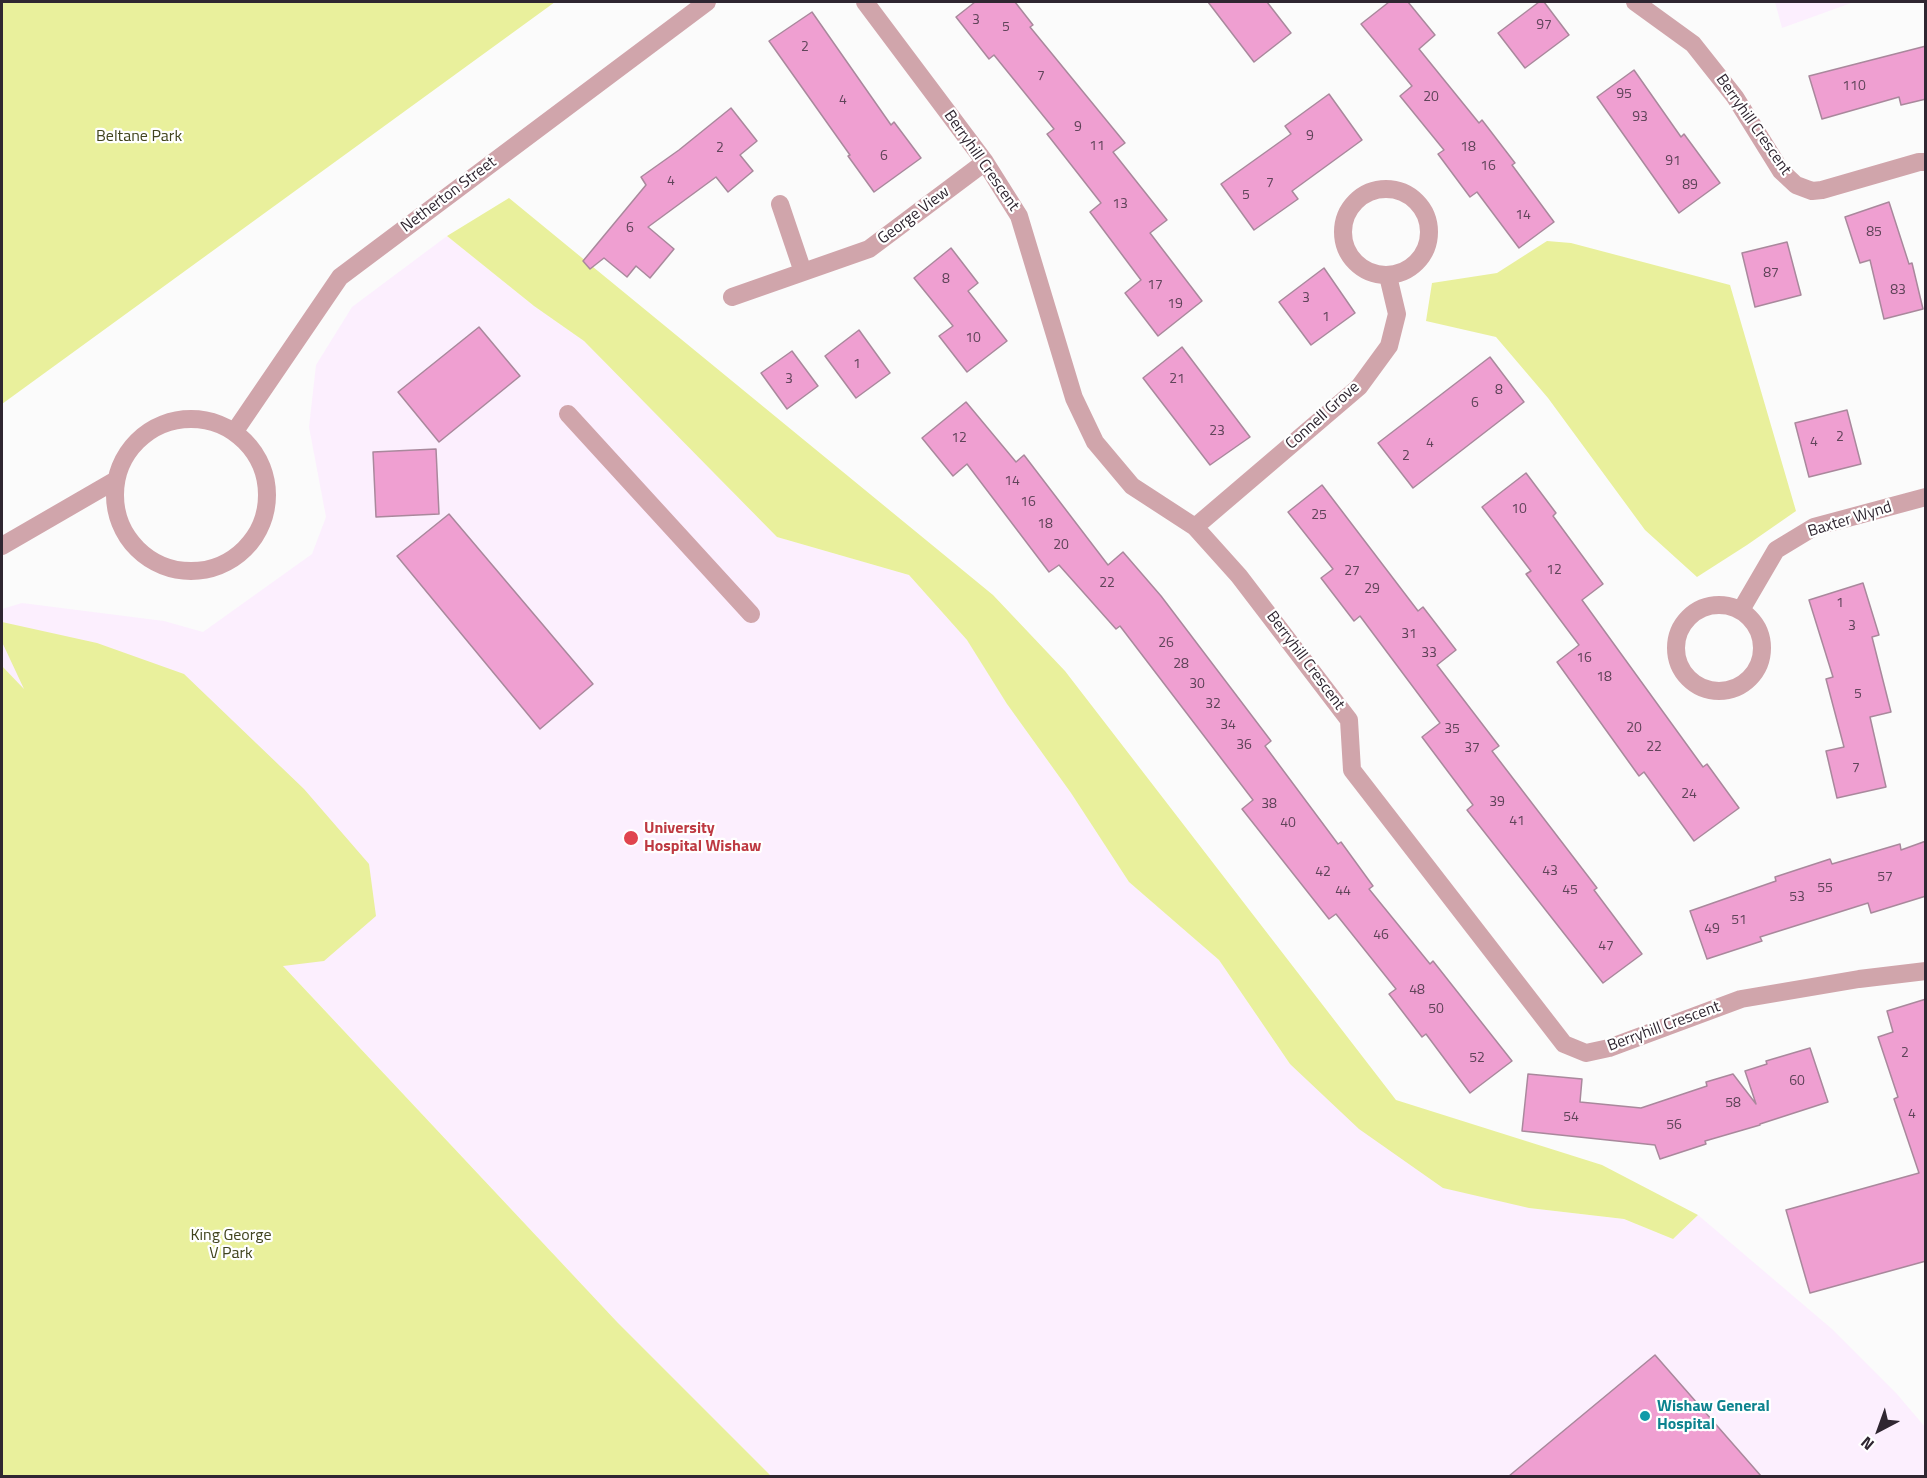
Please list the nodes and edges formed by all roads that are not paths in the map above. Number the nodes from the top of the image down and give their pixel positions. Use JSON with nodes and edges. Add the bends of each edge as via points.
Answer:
{"nodes":[{"id":1,"x":707,"y":2,"type":"edge"},
{"id":2,"x":865,"y":2,"type":"edge"},
{"id":3,"x":1635,"y":2,"type":"edge"},
{"id":4,"x":985,"y":162,"type":"junction"},
{"id":5,"x":1926,"y":162,"type":"edge"},
{"id":6,"x":780,"y":204,"type":"dead end"},
{"id":7,"x":803,"y":272,"type":"junction"},
{"id":8,"x":1388,"y":276,"type":"junction"},
{"id":9,"x":732,"y":297,"type":"dead end"},
{"id":10,"x":567,"y":414,"type":"dead end"},
{"id":11,"x":235,"y":431,"type":"junction"},
{"id":12,"x":116,"y":480,"type":"junction"},
{"id":13,"x":1926,"y":497,"type":"edge"},
{"id":14,"x":1195,"y":527,"type":"junction"},
{"id":15,"x":2,"y":546,"type":"edge"},
{"id":16,"x":1741,"y":610,"type":"junction"},
{"id":17,"x":751,"y":614,"type":"dead end"},
{"id":18,"x":1926,"y":971,"type":"edge"}],
"edges":[{"from":1,"to":11,"type":"street","name":"Netherton Street","via":[[340,277]]},
{"from":2,"to":4,"type":"street","name":"Berryhill Crescent"},
{"from":3,"to":5,"type":"street","name":"Berryhill Crescent","via":[[1693,44],[1735,97],[1781,171],[1796,185],[1822,190]]},
{"from":4,"to":7,"type":"street","name":"George View","via":[[870,249]]},
{"from":4,"to":14,"type":"street","name":"Berryhill Crescent","via":[[1019,216],[1074,398],[1095,442],[1132,486]]},
{"from":6,"to":7,"type":"street"},
{"from":7,"to":9,"type":"street","name":"George View"},
{"from":8,"to":8,"type":"street","via":[[1414,265],[1424,254],[1429,232],[1424,211],[1414,200],[1387,189],[1361,196],[1344,219],[1342,232],[1352,258],[1368,271]]},
{"from":8,"to":14,"type":"street","name":"Connell Grove","via":[[1397,314],[1389,346],[1359,387]]},
{"from":10,"to":17,"type":"street"},
{"from":11,"to":12,"type":"street","via":[[210,420],[177,419],[152,429],[132,446]]},
{"from":11,"to":12,"type":"street","via":[[259,458],[267,483],[268,507],[253,539],[233,560],[209,570],[186,571],[159,565],[144,556],[126,536],[115,505]]},
{"from":12,"to":15,"type":"street"},
{"from":13,"to":16,"type":"street","name":"Baxter Wynd","via":[[1814,527],[1776,550]]},
{"from":14,"to":18,"type":"street","name":"Berryhill Crescent","via":[[1239,576],[1349,720],[1352,770],[1564,1044],[1586,1053],[1741,999]]},
{"from":16,"to":16,"type":"street","via":[[1727,604],[1712,604],[1686,618],[1678,630],[1676,658],[1691,682],[1718,691],[1745,683],[1755,673],[1761,660],[1761,639],[1752,619]]}]}
